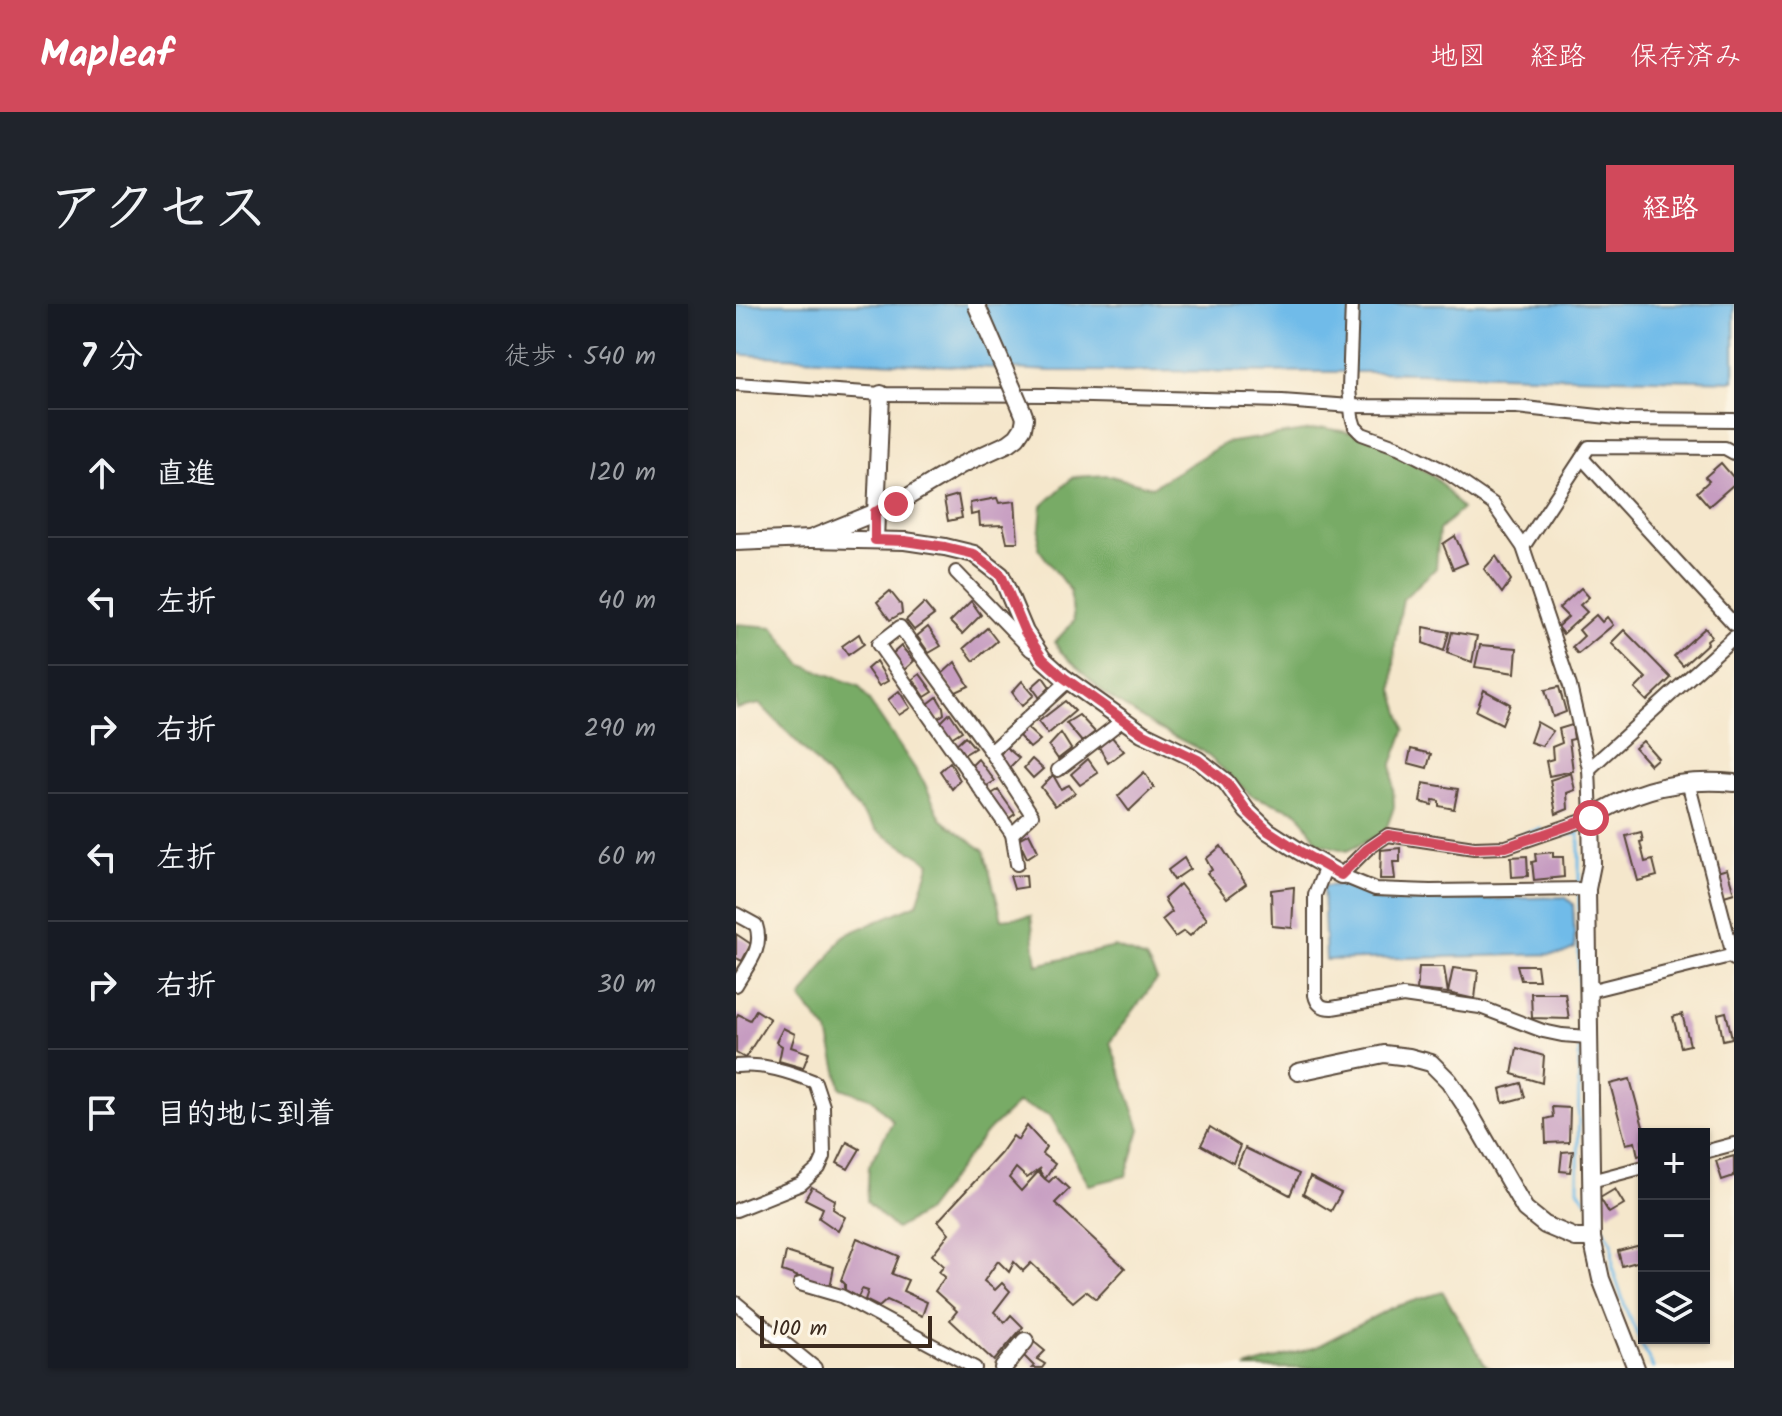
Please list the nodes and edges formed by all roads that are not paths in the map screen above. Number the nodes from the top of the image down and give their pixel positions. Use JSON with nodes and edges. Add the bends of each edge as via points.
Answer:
{"nodes":[{"id":1,"x":976,"y":304,"type":"edge"},
{"id":2,"x":1352,"y":304,"type":"edge"},
{"id":3,"x":736,"y":384,"type":"edge"},
{"id":4,"x":881,"y":394,"type":"junction"},
{"id":5,"x":1351,"y":406,"type":"junction"},
{"id":6,"x":1734,"y":420,"type":"edge"},
{"id":7,"x":1734,"y":453,"type":"edge"},
{"id":8,"x":1582,"y":458,"type":"junction"},
{"id":9,"x":875,"y":512,"type":"junction"},
{"id":10,"x":810,"y":539,"type":"junction"},
{"id":11,"x":875,"y":540,"type":"junction"},
{"id":12,"x":736,"y":542,"type":"edge"},
{"id":13,"x":1523,"y":547,"type":"junction"},
{"id":14,"x":956,"y":572,"type":"dead end"},
{"id":15,"x":1734,"y":624,"type":"edge"},
{"id":16,"x":1734,"y":637,"type":"edge"},
{"id":17,"x":1043,"y":659,"type":"junction"},
{"id":18,"x":1068,"y":681,"type":"junction"},
{"id":19,"x":1123,"y":720,"type":"junction"},
{"id":20,"x":991,"y":752,"type":"junction"},
{"id":21,"x":1589,"y":769,"type":"junction"},
{"id":22,"x":1058,"y":770,"type":"dead end"},
{"id":23,"x":1688,"y":782,"type":"junction"},
{"id":24,"x":1734,"y":783,"type":"edge"},
{"id":25,"x":1591,"y":818,"type":"junction"},
{"id":26,"x":1012,"y":834,"type":"junction"},
{"id":27,"x":1017,"y":864,"type":"dead end"},
{"id":28,"x":1326,"y":866,"type":"junction"},
{"id":29,"x":1341,"y":875,"type":"junction"},
{"id":30,"x":1587,"y":889,"type":"junction"},
{"id":31,"x":736,"y":914,"type":"edge"},
{"id":32,"x":1734,"y":956,"type":"edge"},
{"id":33,"x":736,"y":985,"type":"edge"},
{"id":34,"x":1589,"y":991,"type":"junction"},
{"id":35,"x":1588,"y":1037,"type":"junction"},
{"id":36,"x":736,"y":1066,"type":"edge"},
{"id":37,"x":1298,"y":1072,"type":"dead end"},
{"id":38,"x":1734,"y":1144,"type":"edge"},
{"id":39,"x":1710,"y":1150,"type":"edge"},
{"id":40,"x":1638,"y":1169,"type":"edge"},
{"id":41,"x":1591,"y":1181,"type":"junction"},
{"id":42,"x":736,"y":1210,"type":"edge"},
{"id":43,"x":1592,"y":1238,"type":"junction"},
{"id":44,"x":800,"y":1284,"type":"dead end"},
{"id":45,"x":736,"y":1303,"type":"edge"},
{"id":46,"x":1025,"y":1341,"type":"dead end"},
{"id":47,"x":815,"y":1368,"type":"edge"},
{"id":48,"x":975,"y":1368,"type":"edge"},
{"id":49,"x":1003,"y":1368,"type":"edge"},
{"id":50,"x":1636,"y":1368,"type":"edge"}],
"edges":[{"from":1,"to":9,"type":"street","bridge":true,"via":[[1022,410],[1023,428],[1009,443]]},
{"from":2,"to":5,"type":"street"},
{"from":3,"to":4,"type":"street"},
{"from":4,"to":5,"type":"street"},
{"from":4,"to":9,"type":"street"},
{"from":5,"to":6,"type":"street","via":[[1516,407],[1626,419]]},
{"from":5,"to":13,"type":"street","via":[[1362,434],[1398,447],[1469,487],[1493,504]]},
{"from":7,"to":8,"type":"street","via":[[1725,448],[1589,447]]},
{"from":8,"to":13,"type":"street"},
{"from":8,"to":15,"type":"street"},
{"from":9,"to":10,"type":"street"},
{"from":9,"to":11,"type":"street"},
{"from":10,"to":11,"type":"street"},
{"from":10,"to":12,"type":"street"},
{"from":11,"to":17,"type":"street","via":[[974,554],[1001,575],[1025,632]]},
{"from":13,"to":21,"type":"street","via":[[1570,686]]},
{"from":14,"to":17,"type":"street"},
{"from":16,"to":21,"type":"street"},
{"from":17,"to":18,"type":"street"},
{"from":18,"to":19,"type":"street"},
{"from":18,"to":20,"type":"street"},
{"from":19,"to":22,"type":"street"},
{"from":19,"to":28,"type":"street","via":[[1198,760],[1226,782],[1268,831]]},
{"from":20,"to":26,"type":"street","via":[[1032,815]]},
{"from":20,"to":26,"type":"street","via":[[900,627],[878,644]]},
{"from":21,"to":25,"type":"street"},
{"from":23,"to":24,"type":"street"},
{"from":23,"to":25,"type":"street","via":[[1615,802]]},
{"from":23,"to":32,"type":"street"},
{"from":25,"to":29,"type":"street","via":[[1506,847],[1474,848],[1388,835]]},
{"from":25,"to":30,"type":"street"},
{"from":26,"to":27,"type":"street"},
{"from":28,"to":29,"type":"street"},
{"from":28,"to":35,"type":"street","via":[[1315,895],[1315,995],[1324,1008],[1403,996],[1480,1007],[1543,1031]]},
{"from":29,"to":30,"type":"street","via":[[1375,889]]},
{"from":30,"to":34,"type":"street"},
{"from":31,"to":33,"type":"street","via":[[756,925],[759,936]]},
{"from":32,"to":34,"type":"street"},
{"from":34,"to":35,"type":"street"},
{"from":35,"to":41,"type":"street"},
{"from":36,"to":42,"type":"street","via":[[787,1071],[815,1082],[823,1106],[824,1157],[801,1184]]},
{"from":37,"to":43,"type":"street","via":[[1384,1054],[1431,1063],[1465,1105],[1525,1209],[1545,1225],[1576,1238]]},
{"from":38,"to":39,"type":"street"},
{"from":40,"to":41,"type":"street"},
{"from":41,"to":43,"type":"street"},
{"from":43,"to":50,"type":"street","via":[[1601,1279]]},
{"from":44,"to":48,"type":"street","via":[[841,1296]]},
{"from":45,"to":47,"type":"street"},
{"from":46,"to":49,"type":"street"}]}
